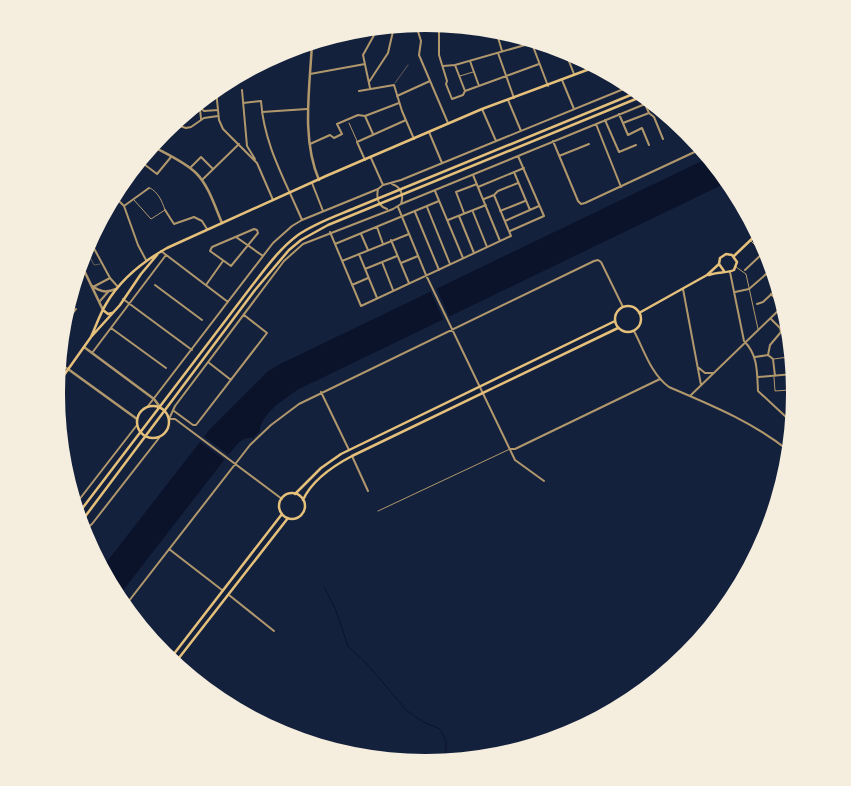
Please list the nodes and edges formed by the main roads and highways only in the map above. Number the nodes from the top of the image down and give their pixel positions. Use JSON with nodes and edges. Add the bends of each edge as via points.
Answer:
{"nodes":[{"id":1,"x":586,"y":71,"type":"edge"},
{"id":2,"x":629,"y":96,"type":"edge"},
{"id":3,"x":635,"y":99,"type":"edge"},
{"id":4,"x":752,"y":239,"type":"edge"},
{"id":5,"x":161,"y":251,"type":"junction"},
{"id":6,"x":734,"y":256,"type":"junction"},
{"id":7,"x":719,"y":264,"type":"junction"},
{"id":8,"x":724,"y":271,"type":"junction"},
{"id":9,"x":707,"y":275,"type":"junction"},
{"id":10,"x":129,"y":280,"type":"junction"},
{"id":11,"x":133,"y":286,"type":"junction"},
{"id":12,"x":103,"y":310,"type":"junction"},
{"id":13,"x":112,"y":313,"type":"junction"},
{"id":14,"x":639,"y":313,"type":"junction"},
{"id":15,"x":615,"y":321,"type":"junction"},
{"id":16,"x":618,"y":328,"type":"junction"},
{"id":17,"x":91,"y":337,"type":"junction"},
{"id":18,"x":66,"y":372,"type":"edge"},
{"id":19,"x":160,"y":407,"type":"junction"},
{"id":20,"x":165,"y":410,"type":"junction"},
{"id":21,"x":140,"y":433,"type":"junction"},
{"id":22,"x":145,"y":437,"type":"junction"},
{"id":23,"x":295,"y":494,"type":"junction"},
{"id":24,"x":303,"y":500,"type":"junction"},
{"id":25,"x":83,"y":507,"type":"edge"},
{"id":26,"x":86,"y":514,"type":"edge"},
{"id":27,"x":282,"y":514,"type":"junction"},
{"id":28,"x":288,"y":518,"type":"junction"},
{"id":29,"x":175,"y":652,"type":"edge"},
{"id":30,"x":180,"y":656,"type":"edge"}],
"edges":[{"from":1,"to":5,"type":"main road","via":[[482,109]]},
{"from":2,"to":19,"type":"main road","via":[[377,198],[298,235],[275,256]]},
{"from":3,"to":20,"type":"main road","via":[[328,225],[300,240],[279,260]]},
{"from":4,"to":6,"type":"main road"},
{"from":5,"to":10,"type":"main road","via":[[146,260]]},
{"from":5,"to":11,"type":"main road"},
{"from":6,"to":7,"type":"main road","via":[[724,255]]},
{"from":6,"to":8,"type":"main road","via":[[736,266],[730,272]]},
{"from":7,"to":8,"type":"main road"},
{"from":7,"to":9,"type":"main road"},
{"from":8,"to":9,"type":"main road"},
{"from":9,"to":14,"type":"main road"},
{"from":10,"to":11,"type":"main road"},
{"from":10,"to":12,"type":"main road","via":[[117,288]]},
{"from":11,"to":13,"type":"main road"},
{"from":12,"to":13,"type":"main road"},
{"from":12,"to":17,"type":"main road"},
{"from":13,"to":17,"type":"main road"},
{"from":14,"to":15,"type":"main road","via":[[632,307],[623,307]]},
{"from":14,"to":16,"type":"main road","via":[[640,324],[634,331]]},
{"from":15,"to":16,"type":"main road"},
{"from":15,"to":23,"type":"main road","via":[[349,450],[321,468]]},
{"from":16,"to":24,"type":"main road","via":[[352,456],[325,473]]},
{"from":17,"to":18,"type":"main road"},
{"from":19,"to":20,"type":"main road"},
{"from":19,"to":21,"type":"main road"},
{"from":19,"to":21,"type":"main road","via":[[148,406],[140,412],[137,419]]},
{"from":20,"to":22,"type":"main road"},
{"from":20,"to":22,"type":"main road","via":[[169,419],[165,433],[159,438]]},
{"from":21,"to":22,"type":"main road"},
{"from":21,"to":25,"type":"main road"},
{"from":22,"to":26,"type":"main road"},
{"from":23,"to":24,"type":"main road"},
{"from":23,"to":27,"type":"main road","via":[[288,494],[282,499]]},
{"from":24,"to":28,"type":"main road","via":[[305,506],[301,516]]},
{"from":27,"to":28,"type":"main road"},
{"from":27,"to":29,"type":"main road"},
{"from":28,"to":30,"type":"main road"}]}
